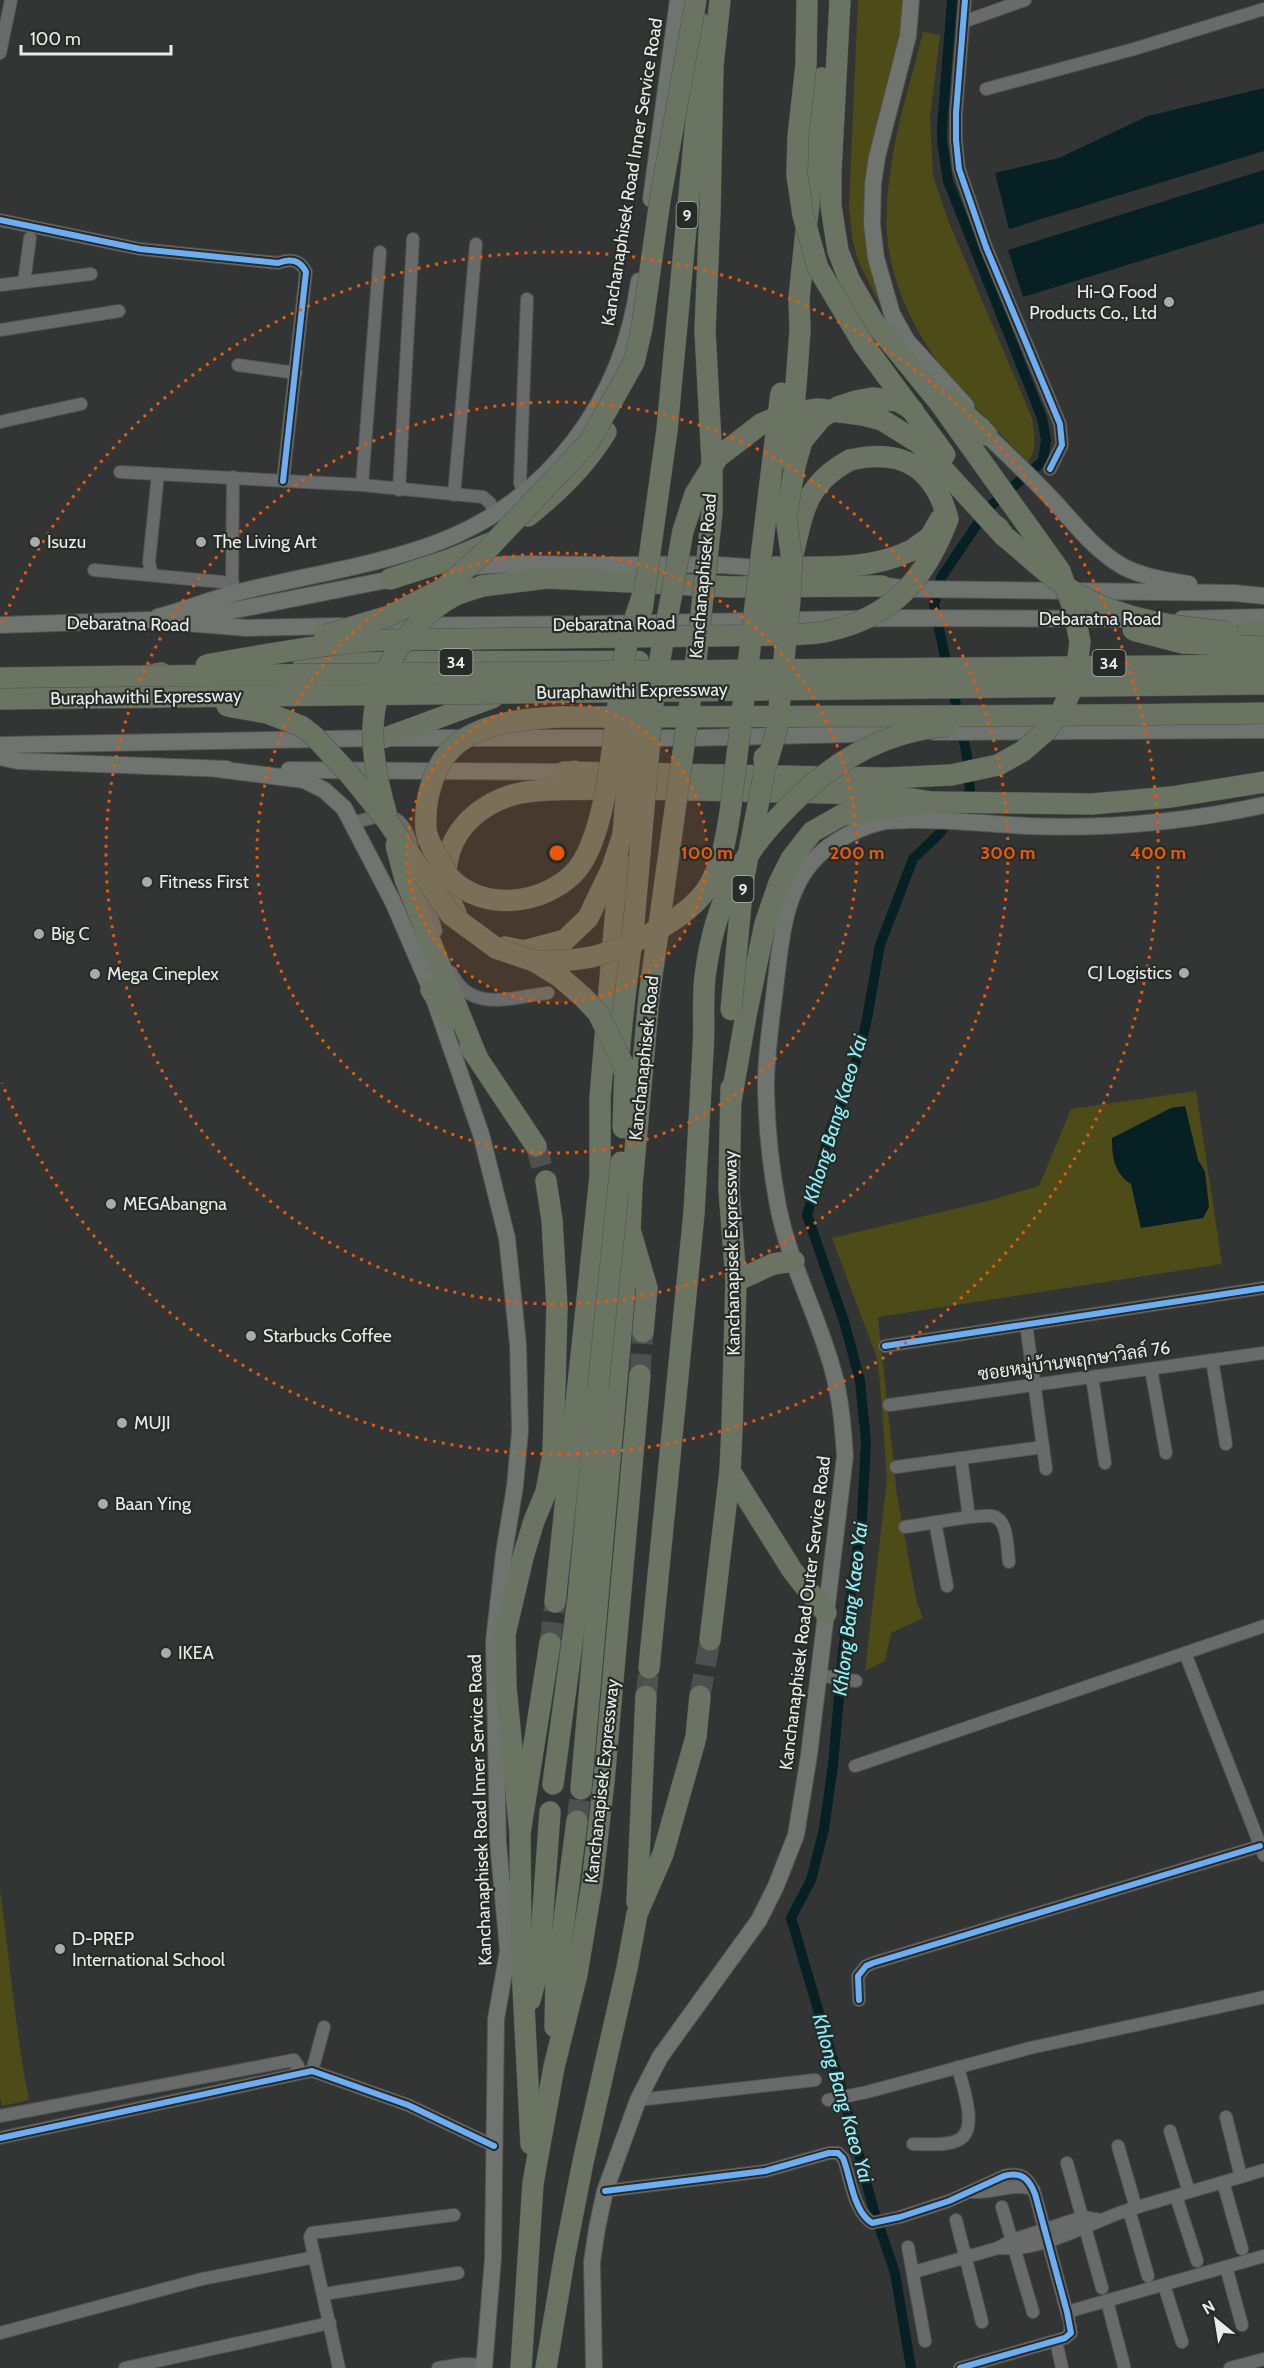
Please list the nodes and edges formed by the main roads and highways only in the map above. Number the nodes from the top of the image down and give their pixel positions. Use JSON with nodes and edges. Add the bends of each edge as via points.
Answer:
{"nodes":[{"id":1,"x":678,"y":0,"type":"edge"},
{"id":2,"x":720,"y":0,"type":"edge"},
{"id":3,"x":807,"y":0,"type":"edge"},
{"id":4,"x":827,"y":0,"type":"edge"},
{"id":5,"x":840,"y":0,"type":"edge"},
{"id":6,"x":911,"y":0,"type":"edge"},
{"id":7,"x":698,"y":5,"type":"edge"},
{"id":8,"x":873,"y":321,"type":"junction"},
{"id":9,"x":788,"y":389,"type":"junction"},
{"id":10,"x":987,"y":435,"type":"junction"},
{"id":11,"x":1005,"y":536,"type":"junction"},
{"id":12,"x":792,"y":560,"type":"junction"},
{"id":13,"x":751,"y":567,"type":"junction"},
{"id":14,"x":390,"y":579,"type":"junction"},
{"id":15,"x":882,"y":586,"type":"junction"},
{"id":16,"x":1234,"y":592,"type":"junction"},
{"id":17,"x":1080,"y":596,"type":"junction"},
{"id":18,"x":1264,"y":596,"type":"edge"},
{"id":19,"x":642,"y":597,"type":"junction"},
{"id":20,"x":1264,"y":618,"type":"edge"},
{"id":21,"x":1136,"y":619,"type":"junction"},
{"id":22,"x":148,"y":620,"type":"junction"},
{"id":23,"x":174,"y":622,"type":"junction"},
{"id":24,"x":0,"y":625,"type":"edge"},
{"id":25,"x":1246,"y":632,"type":"edge"},
{"id":26,"x":1264,"y":647,"type":"edge"},
{"id":27,"x":264,"y":654,"type":"junction"},
{"id":28,"x":1195,"y":662,"type":"junction"},
{"id":29,"x":1264,"y":663,"type":"edge"},
{"id":30,"x":0,"y":669,"type":"edge"},
{"id":31,"x":0,"y":678,"type":"edge"},
{"id":32,"x":1264,"y":684,"type":"edge"},
{"id":33,"x":146,"y":686,"type":"junction"},
{"id":34,"x":1264,"y":692,"type":"edge"},
{"id":35,"x":493,"y":698,"type":"junction"},
{"id":36,"x":0,"y":699,"type":"edge"},
{"id":37,"x":0,"y":704,"type":"edge"},
{"id":38,"x":1264,"y":713,"type":"edge"},
{"id":39,"x":1264,"y":722,"type":"edge"},
{"id":40,"x":1264,"y":730,"type":"edge"},
{"id":41,"x":384,"y":738,"type":"junction"},
{"id":42,"x":692,"y":738,"type":"junction"},
{"id":43,"x":0,"y":745,"type":"edge"},
{"id":44,"x":0,"y":757,"type":"edge"},
{"id":45,"x":217,"y":769,"type":"junction"},
{"id":46,"x":765,"y":769,"type":"junction"},
{"id":47,"x":564,"y":772,"type":"junction"},
{"id":48,"x":1264,"y":782,"type":"edge"},
{"id":49,"x":931,"y":802,"type":"junction"},
{"id":50,"x":1264,"y":805,"type":"edge"},
{"id":51,"x":623,"y":835,"type":"junction"},
{"id":52,"x":534,"y":961,"type":"junction"},
{"id":53,"x":431,"y":990,"type":"junction"},
{"id":54,"x":615,"y":1012,"type":"junction"},
{"id":55,"x":477,"y":1058,"type":"junction"},
{"id":56,"x":731,"y":1101,"type":"junction"},
{"id":57,"x":536,"y":1146,"type":"tunnel mouth"},
{"id":58,"x":546,"y":1180,"type":"tunnel mouth"},
{"id":59,"x":630,"y":1230,"type":"junction"},
{"id":60,"x":794,"y":1261,"type":"junction"},
{"id":61,"x":736,"y":1281,"type":"junction"},
{"id":62,"x":643,"y":1332,"type":"tunnel mouth"},
{"id":63,"x":640,"y":1375,"type":"tunnel mouth"},
{"id":64,"x":730,"y":1471,"type":"junction"},
{"id":65,"x":555,"y":1602,"type":"tunnel mouth"},
{"id":66,"x":826,"y":1613,"type":"junction"},
{"id":67,"x":710,"y":1640,"type":"tunnel mouth"},
{"id":68,"x":550,"y":1643,"type":"tunnel mouth"},
{"id":69,"x":649,"y":1668,"type":"tunnel mouth"},
{"id":70,"x":646,"y":1696,"type":"tunnel mouth"},
{"id":71,"x":700,"y":1696,"type":"tunnel mouth"},
{"id":72,"x":553,"y":1784,"type":"dead end"},
{"id":73,"x":581,"y":1789,"type":"tunnel mouth"},
{"id":74,"x":550,"y":1812,"type":"dead end"},
{"id":75,"x":577,"y":1821,"type":"tunnel mouth"},
{"id":76,"x":520,"y":1833,"type":"junction"},
{"id":77,"x":637,"y":1914,"type":"junction"},
{"id":78,"x":526,"y":2015,"type":"junction"},
{"id":79,"x":554,"y":2067,"type":"junction"},
{"id":80,"x":532,"y":2193,"type":"junction"},
{"id":81,"x":484,"y":2366,"type":"edge"},
{"id":82,"x":521,"y":2368,"type":"edge"},
{"id":83,"x":546,"y":2368,"type":"edge"},
{"id":84,"x":594,"y":2368,"type":"edge"}],
"edges":[{"from":1,"to":22,"type":"main road","name":"Kanchanaphisek Road Inner Service Road","via":[[638,286],[624,351],[581,432],[554,466],[525,494],[496,514],[439,542],[313,576],[232,588]]},
{"from":2,"to":59,"type":"highway","name":"Kanchanaphisek Road","bridge":true,"via":[[713,66],[705,331],[712,512],[697,652],[649,997]]},
{"from":3,"to":11,"type":"highway","bridge":true,"via":[[797,175],[818,268],[864,345]]},
{"from":4,"to":9,"type":"highway","number":"9","via":[[826,46]]},
{"from":5,"to":8,"type":"highway","via":[[831,171],[834,231],[837,251],[849,279]]},
{"from":6,"to":10,"type":"main road","via":[[906,45],[873,184],[876,258],[892,314],[907,341]]},
{"from":7,"to":14,"type":"highway","via":[[650,303],[638,365],[621,404],[587,462],[529,516],[490,544]]},
{"from":7,"to":19,"type":"highway","number":"9","bridge":true,"via":[[698,100],[667,430]]},
{"from":7,"to":27,"type":"highway","bridge":true,"via":[[634,362],[589,442],[486,551],[444,588],[389,616]]},
{"from":8,"to":10,"type":"highway"},
{"from":8,"to":47,"type":"highway","bridge":true,"via":[[939,402],[1060,571],[1080,642],[1075,682],[1062,710],[1023,751],[998,765],[951,775],[886,778]]},
{"from":9,"to":46,"type":"highway","number":"9","bridge":true,"via":[[764,722]]},
{"from":9,"to":52,"type":"highway","bridge":true,"via":[[730,813],[723,854],[711,882],[682,913],[628,945],[597,956]]},
{"from":10,"to":16,"type":"main road","via":[[1085,535],[1124,567],[1155,578]]},
{"from":11,"to":17,"type":"highway","bridge":true},
{"from":11,"to":54,"type":"highway","bridge":true,"via":[[919,443],[882,420],[819,409],[785,414],[761,424],[718,457],[695,494],[682,531],[654,692],[634,921]]},
{"from":12,"to":13,"type":"highway","bridge":true,"via":[[786,517],[795,466],[802,441],[820,418],[838,407],[872,398],[898,401],[923,415],[940,433],[954,474],[950,506],[930,537],[896,558],[875,564]]},
{"from":12,"to":27,"type":"highway","bridge":true,"via":[[810,496],[832,470],[850,460],[887,456],[917,468],[935,484],[944,504],[948,519],[938,545],[910,586],[892,603],[863,620],[827,632],[382,640]]},
{"from":12,"to":46,"type":"highway","bridge":true,"via":[[777,729]]},
{"from":13,"to":14,"type":"main road","via":[[502,564]]},
{"from":13,"to":15,"type":"main road"},
{"from":14,"to":23,"type":"main road"},
{"from":15,"to":16,"type":"main road"},
{"from":15,"to":55,"type":"highway","bridge":true,"via":[[712,587],[547,578],[482,586],[453,596],[408,634],[383,674],[372,730],[374,760],[405,879]]},
{"from":16,"to":18,"type":"main road"},
{"from":17,"to":25,"type":"highway","bridge":true,"via":[[1113,611],[1167,625]]},
{"from":17,"to":26,"type":"highway","bridge":true,"via":[[1121,625],[1163,639],[1204,646]]},
{"from":19,"to":38,"type":"highway","bridge":true,"via":[[626,652],[621,687],[617,711],[615,723],[607,782],[603,806],[592,843],[574,872],[548,891],[521,901],[495,900],[473,893],[450,878],[426,831],[433,777],[444,757],[461,741],[488,728],[520,720],[558,717],[606,717],[617,717],[653,717],[665,717]]},
{"from":19,"to":51,"type":"highway","number":"9","bridge":true},
{"from":20,"to":21,"type":"main road","name":"Debaratna Road","number":"34"},
{"from":21,"to":23,"type":"main road","name":"Debaratna Road","number":"34","via":[[898,618],[247,628]]},
{"from":21,"to":28,"type":"highway"},
{"from":22,"to":23,"type":"main road","name":"Debaratna Road","number":"34"},
{"from":22,"to":24,"type":"main road","name":"Debaratna Road","number":"34"},
{"from":27,"to":33,"type":"highway","bridge":true},
{"from":28,"to":29,"type":"highway","name":"Debaratna Road","number":"34"},
{"from":28,"to":30,"type":"highway","name":"Debaratna Road","number":"34","via":[[413,662]]},
{"from":29,"to":33,"type":"highway","name":"Buraphawithi Expressway","bridge":true},
{"from":31,"to":33,"type":"highway","name":"Buraphawithi Expressway"},
{"from":32,"to":33,"type":"highway","name":"Buraphawithi Expressway","bridge":true},
{"from":33,"to":36,"type":"highway","name":"Buraphawithi Expressway","bridge":true},
{"from":33,"to":52,"type":"highway","bridge":true,"via":[[267,713],[301,726],[329,751],[382,814],[451,915],[496,948]]},
{"from":34,"to":35,"type":"highway","number":"34"},
{"from":35,"to":37,"type":"highway","number":"34"},
{"from":35,"to":41,"type":"highway"},
{"from":39,"to":69,"type":"highway","bridge":true,"via":[[945,726],[916,730],[885,739],[827,771],[760,837],[735,874],[715,928],[705,978],[694,1213]]},
{"from":40,"to":42,"type":"main road"},
{"from":41,"to":42,"type":"main road"},
{"from":41,"to":43,"type":"main road"},
{"from":42,"to":47,"type":"main road"},
{"from":44,"to":45,"type":"main road","via":[[18,761]]},
{"from":45,"to":47,"type":"main road"},
{"from":45,"to":53,"type":"main road","name":"Kanchanaphisek Road Inner Service Road","via":[[304,780],[324,790],[344,808],[393,902]]},
{"from":46,"to":56,"type":"highway","name":"Kanchanapisek Expressway","number":"9","bridge":true,"via":[[743,882],[731,1010]]},
{"from":48,"to":49,"type":"highway","via":[[1172,797],[1092,804]]},
{"from":49,"to":51,"type":"highway","via":[[875,794],[647,789],[513,794],[487,806],[465,823],[451,847],[445,874],[447,895],[457,916],[477,935],[496,945],[524,951],[565,940],[588,918]]},
{"from":49,"to":56,"type":"highway","via":[[843,815],[812,832],[791,859],[765,924]]},
{"from":50,"to":60,"type":"main road","name":"Kanchanaphisek Road Outer Service Road","via":[[1182,821],[1029,826],[882,821],[849,834],[824,850],[797,885],[783,923],[766,1090],[777,1198]]},
{"from":51,"to":54,"type":"highway","number":"9"},
{"from":52,"to":72,"type":"highway","bridge":true,"via":[[560,977],[598,1013],[625,1068],[621,1159],[588,1500]]},
{"from":53,"to":55,"type":"highway"},
{"from":53,"to":81,"type":"main road","name":"Kanchanaphisek Road Inner Service Road","via":[[481,1134],[507,1238],[518,1344],[519,1442],[494,1641],[498,1842],[508,1951],[496,2019],[493,2258]]},
{"from":54,"to":65,"type":"highway","via":[[615,1098],[600,1177]]},
{"from":55,"to":57,"type":"highway"},
{"from":56,"to":61,"type":"highway","name":"Kanchanapisek Expressway","via":[[729,1189]]},
{"from":58,"to":76,"type":"highway","via":[[557,1307],[553,1455],[505,1634]]},
{"from":59,"to":62,"type":"highway","via":[[647,1288]]},
{"from":59,"to":73,"type":"highway"},
{"from":60,"to":61,"type":"highway","via":[[773,1264]]},
{"from":60,"to":66,"type":"main road","name":"Kanchanaphisek Road Outer Service Road","via":[[833,1371],[841,1408],[845,1456]]},
{"from":61,"to":64,"type":"highway","name":"Kanchanapisek Expressway"},
{"from":63,"to":79,"type":"highway","name":"Kanchanapisek Expressway","via":[[593,1873],[577,1974]]},
{"from":64,"to":66,"type":"highway","via":[[792,1570]]},
{"from":64,"to":67,"type":"highway","name":"Kanchanapisek Expressway"},
{"from":66,"to":84,"type":"main road","name":"Kanchanaphisek Road Outer Service Road","via":[[796,1835],[759,1920],[660,2057],[638,2100],[605,2191],[592,2262]]},
{"from":68,"to":76,"type":"highway","name":"Kanchanapisek Expressway"},
{"from":70,"to":77,"type":"highway"},
{"from":71,"to":77,"type":"highway","via":[[696,1737],[663,1854]]},
{"from":74,"to":78,"type":"highway","name":"Kanchanapisek Expressway","via":[[539,1966]]},
{"from":75,"to":79,"type":"highway","via":[[556,1982]]},
{"from":76,"to":78,"type":"highway","name":"Kanchanapisek Expressway"},
{"from":77,"to":83,"type":"highway","via":[[583,2163]]},
{"from":78,"to":80,"type":"highway","name":"Kanchanapisek Expressway"},
{"from":79,"to":80,"type":"highway","name":"Kanchanapisek Expressway"},
{"from":80,"to":82,"type":"highway","name":"Kanchanapisek Expressway"}]}
